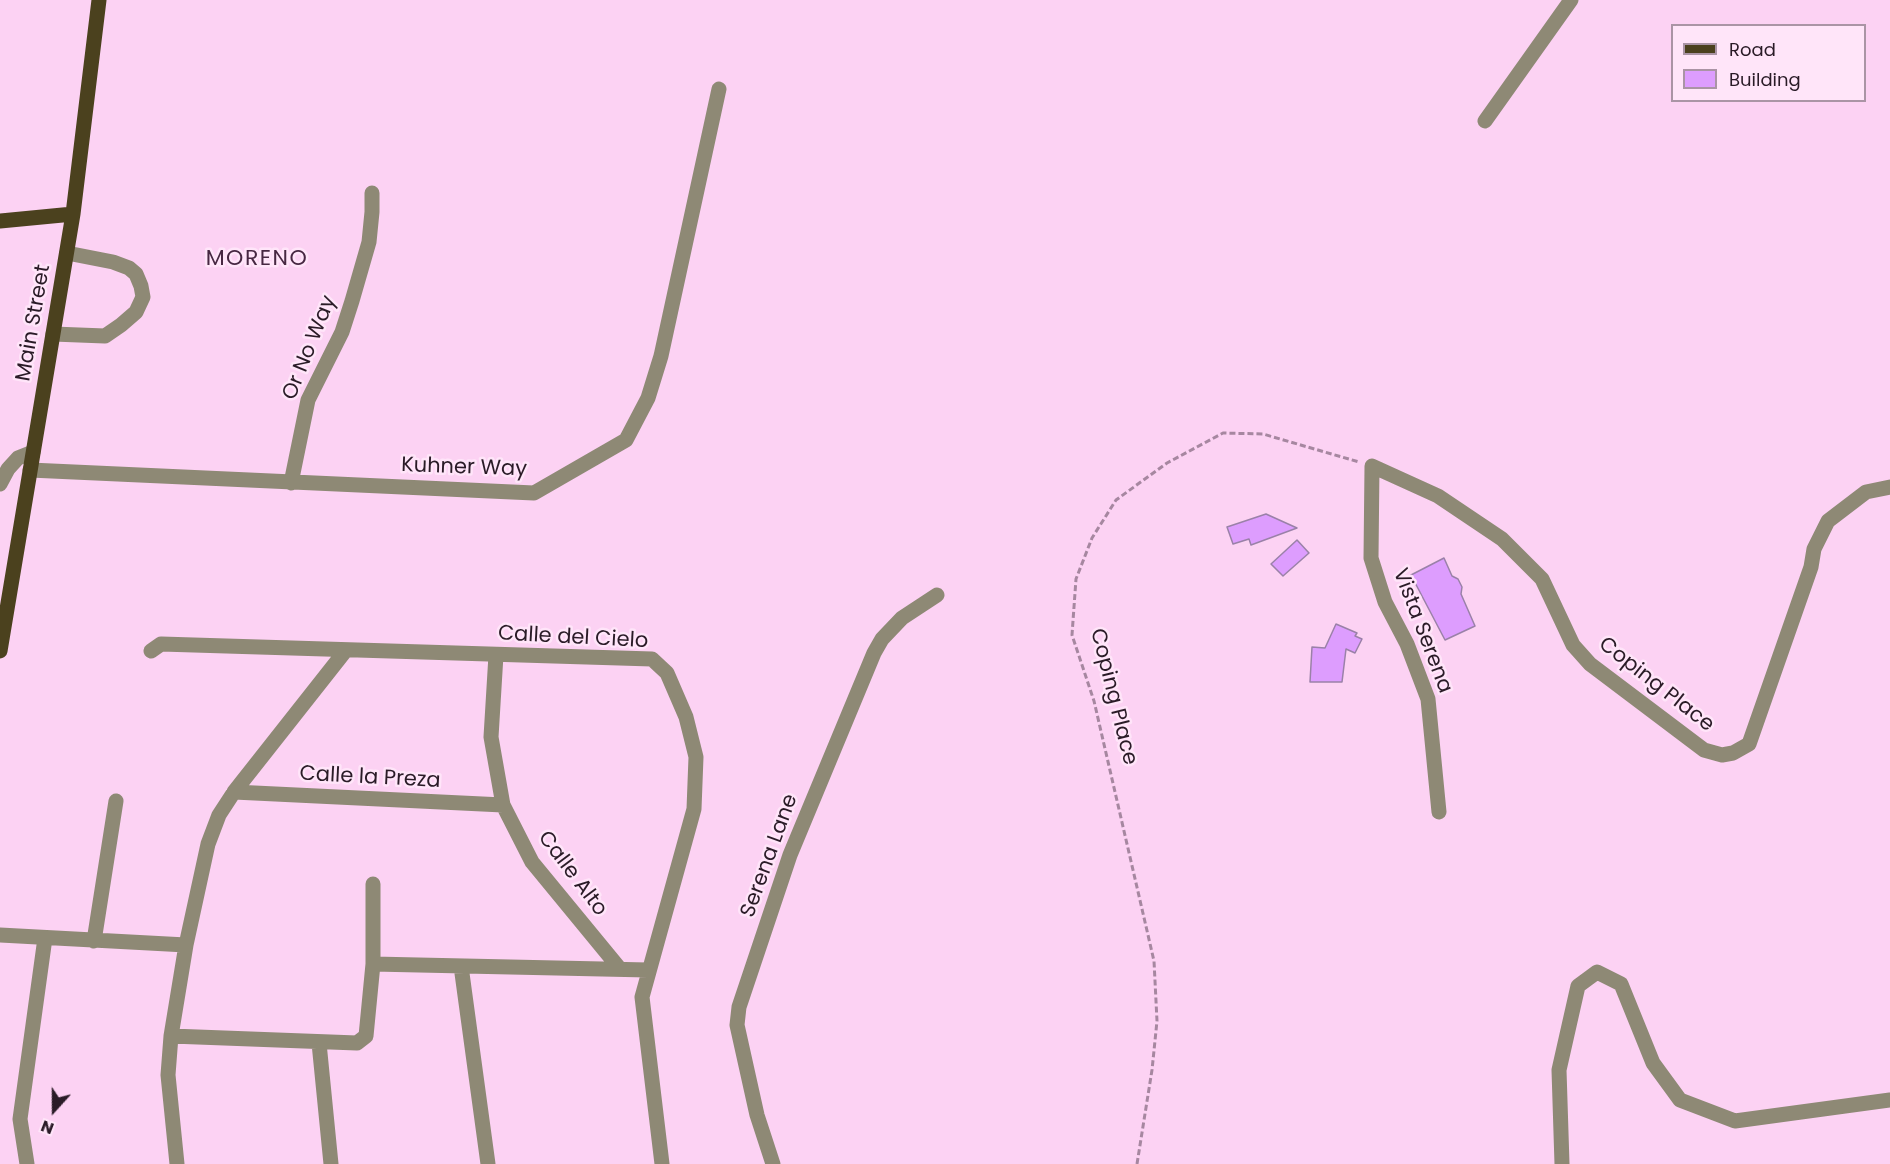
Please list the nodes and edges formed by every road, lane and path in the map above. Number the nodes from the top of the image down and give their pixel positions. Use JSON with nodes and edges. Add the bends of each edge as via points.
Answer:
{"nodes":[{"id":1,"x":99,"y":0,"type":"edge"},
{"id":2,"x":1571,"y":0,"type":"edge"},
{"id":3,"x":719,"y":89,"type":"dead end"},
{"id":4,"x":1485,"y":121,"type":"dead end"},
{"id":5,"x":372,"y":193,"type":"dead end"},
{"id":6,"x":74,"y":214,"type":"junction"},
{"id":7,"x":0,"y":221,"type":"edge"},
{"id":8,"x":67,"y":253,"type":"junction"},
{"id":9,"x":53,"y":334,"type":"junction"},
{"id":10,"x":33,"y":452,"type":"junction"},
{"id":11,"x":1372,"y":466,"type":"junction"},
{"id":12,"x":30,"y":470,"type":"junction"},
{"id":13,"x":291,"y":483,"type":"junction"},
{"id":14,"x":0,"y":484,"type":"edge"},
{"id":15,"x":1890,"y":487,"type":"edge"},
{"id":16,"x":937,"y":595,"type":"dead end"},
{"id":17,"x":346,"y":650,"type":"junction"},
{"id":18,"x":0,"y":651,"type":"edge"},
{"id":19,"x":152,"y":651,"type":"dead end"},
{"id":20,"x":496,"y":655,"type":"junction"},
{"id":21,"x":234,"y":792,"type":"junction"},
{"id":22,"x":116,"y":801,"type":"dead end"},
{"id":23,"x":503,"y":805,"type":"junction"},
{"id":24,"x":1439,"y":812,"type":"dead end"},
{"id":25,"x":373,"y":884,"type":"dead end"},
{"id":26,"x":0,"y":935,"type":"edge"},
{"id":27,"x":45,"y":938,"type":"junction"},
{"id":28,"x":94,"y":941,"type":"junction"},
{"id":29,"x":186,"y":945,"type":"junction"},
{"id":30,"x":373,"y":964,"type":"junction"},
{"id":31,"x":461,"y":966,"type":"junction"},
{"id":32,"x":620,"y":969,"type":"junction"},
{"id":33,"x":648,"y":970,"type":"junction"},
{"id":34,"x":171,"y":1036,"type":"junction"},
{"id":35,"x":319,"y":1043,"type":"junction"},
{"id":36,"x":1890,"y":1100,"type":"edge"},
{"id":37,"x":27,"y":1164,"type":"edge"},
{"id":38,"x":177,"y":1164,"type":"edge"},
{"id":39,"x":331,"y":1164,"type":"edge"},
{"id":40,"x":488,"y":1164,"type":"edge"},
{"id":41,"x":662,"y":1164,"type":"edge"},
{"id":42,"x":773,"y":1164,"type":"edge"},
{"id":43,"x":1137,"y":1164,"type":"edge"},
{"id":44,"x":1562,"y":1164,"type":"edge"}],
"edges":[{"from":1,"to":6,"type":"main road","name":"Main Street"},
{"from":2,"to":4,"type":"street"},
{"from":3,"to":13,"type":"street","name":"Kuhner Way","via":[[661,356],[648,398],[626,440],[534,493]]},
{"from":5,"to":13,"type":"street","name":"Or No Way","via":[[369,242],[358,282],[342,332],[308,400]]},
{"from":6,"to":7,"type":"main road"},
{"from":6,"to":8,"type":"main road","name":"Main Street"},
{"from":8,"to":9,"type":"main road","name":"Main Street"},
{"from":8,"to":9,"type":"street","via":[[129,268],[136,274],[143,297],[136,312],[105,336]]},
{"from":9,"to":10,"type":"main road","name":"Main Street"},
{"from":10,"to":12,"type":"main road","name":"Main Street"},
{"from":10,"to":14,"type":"street","via":[[18,458]]},
{"from":11,"to":15,"type":"street","name":"Coping Place","via":[[1438,496],[1502,539],[1542,579],[1573,645],[1590,664],[1704,750],[1722,755],[1749,744],[1814,549],[1828,521],[1866,492]]},
{"from":11,"to":24,"type":"street","name":"Vista Serena","via":[[1371,558],[1384,602],[1407,644],[1428,699]]},
{"from":11,"to":43,"type":"path","name":"Coping Place","via":[[1263,434],[1223,434],[1167,464],[1116,500],[1092,538],[1076,579],[1072,635],[1094,701],[1154,961],[1157,1021]]},
{"from":12,"to":13,"type":"street","name":"Kuhner Way"},
{"from":12,"to":18,"type":"main road","name":"Main Street"},
{"from":16,"to":42,"type":"street","name":"Serena Lane","via":[[902,618],[874,653],[790,855],[738,1007],[737,1025],[757,1115]]},
{"from":17,"to":19,"type":"street","name":"Calle del Cielo","via":[[160,645]]},
{"from":17,"to":20,"type":"street","name":"Calle del Cielo"},
{"from":17,"to":21,"type":"street"},
{"from":20,"to":23,"type":"street","name":"Calle Alto","via":[[491,737]]},
{"from":20,"to":33,"type":"street","name":"Calle del Cielo","via":[[652,660],[667,673],[686,717],[696,757],[694,809]]},
{"from":21,"to":23,"type":"street","name":"Calle la Preza"},
{"from":21,"to":29,"type":"street","via":[[219,815],[208,844]]},
{"from":22,"to":28,"type":"street"},
{"from":23,"to":32,"type":"street","name":"Calle Alto","via":[[532,862]]},
{"from":25,"to":30,"type":"street"},
{"from":26,"to":27,"type":"street"},
{"from":27,"to":28,"type":"street"},
{"from":27,"to":37,"type":"street","via":[[20,1119]]},
{"from":28,"to":29,"type":"street"},
{"from":29,"to":34,"type":"street"},
{"from":30,"to":31,"type":"street"},
{"from":30,"to":35,"type":"street","via":[[366,1036],[357,1043]]},
{"from":31,"to":32,"type":"street"},
{"from":31,"to":40,"type":"street"},
{"from":32,"to":33,"type":"street"},
{"from":33,"to":41,"type":"street","name":"Calle del Cielo","via":[[642,997]]},
{"from":34,"to":35,"type":"street"},
{"from":34,"to":38,"type":"street","via":[[168,1075]]},
{"from":35,"to":39,"type":"street"},
{"from":36,"to":44,"type":"street","via":[[1734,1121],[1680,1100],[1653,1063],[1621,984],[1597,972],[1578,986],[1559,1070]]}]}
